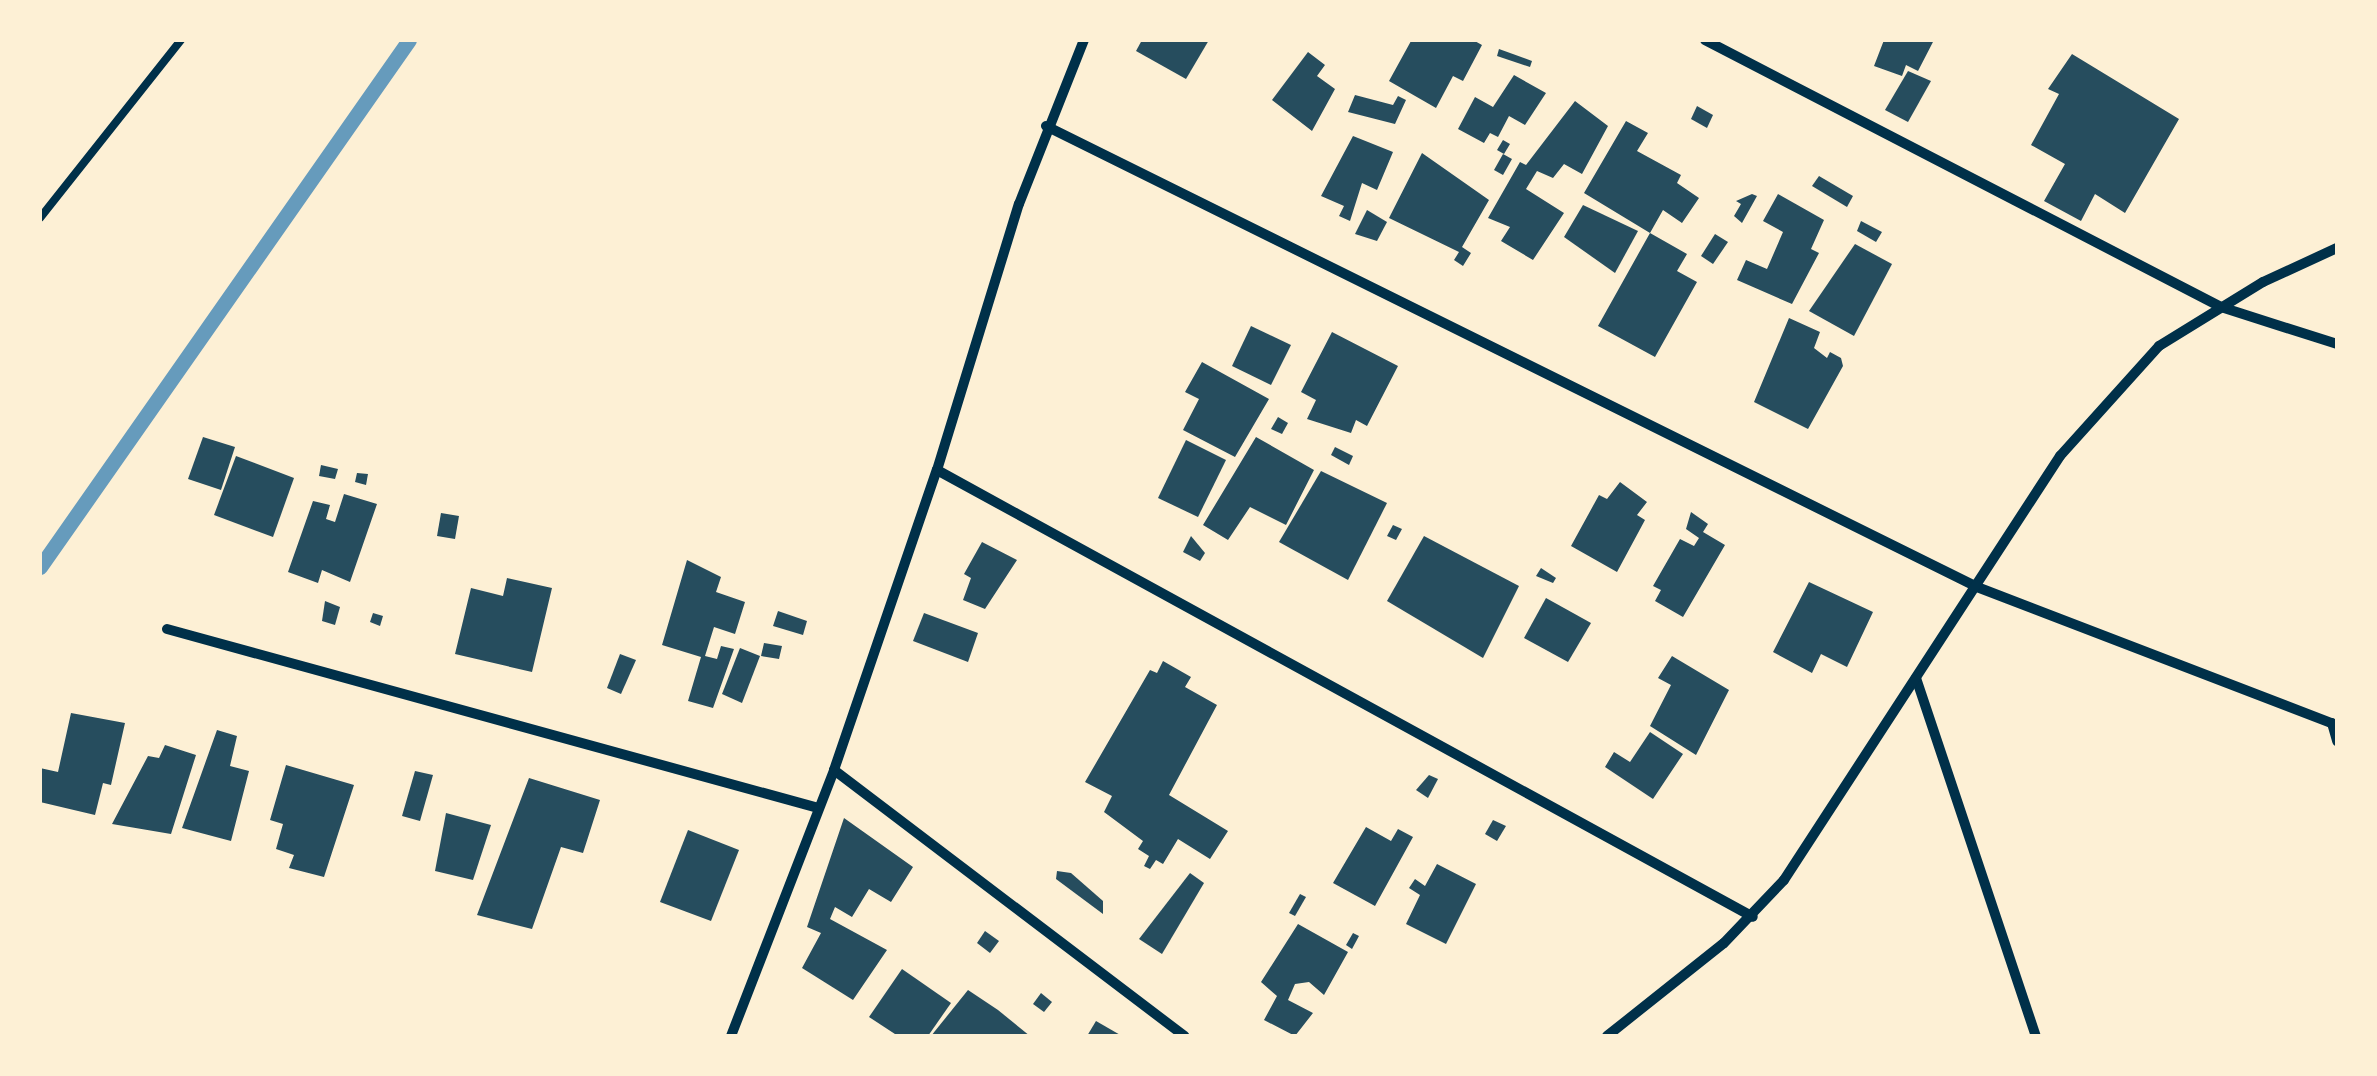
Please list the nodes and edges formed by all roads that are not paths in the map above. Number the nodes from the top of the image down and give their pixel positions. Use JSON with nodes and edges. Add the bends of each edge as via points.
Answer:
{"nodes":[{"id":1,"x":181,"y":40,"type":"edge"},
{"id":2,"x":1084,"y":40,"type":"edge"},
{"id":3,"x":1704,"y":40,"type":"edge"},
{"id":4,"x":1046,"y":126,"type":"junction"},
{"id":5,"x":40,"y":218,"type":"edge"},
{"id":6,"x":2337,"y":248,"type":"edge"},
{"id":7,"x":2221,"y":307,"type":"junction"},
{"id":8,"x":2337,"y":344,"type":"edge"},
{"id":9,"x":937,"y":470,"type":"junction"},
{"id":10,"x":1977,"y":587,"type":"junction"},
{"id":11,"x":167,"y":629,"type":"dead end"},
{"id":12,"x":1916,"y":678,"type":"junction"},
{"id":13,"x":2335,"y":724,"type":"edge"},
{"id":14,"x":2337,"y":742,"type":"edge"},
{"id":15,"x":834,"y":770,"type":"junction"},
{"id":16,"x":818,"y":808,"type":"junction"},
{"id":17,"x":1753,"y":917,"type":"junction"},
{"id":18,"x":730,"y":1036,"type":"edge"},
{"id":19,"x":1184,"y":1036,"type":"edge"},
{"id":20,"x":1607,"y":1036,"type":"edge"},
{"id":21,"x":2036,"y":1036,"type":"edge"}],
"edges":[{"from":1,"to":5,"type":"lane"},
{"from":2,"to":4,"type":"street"},
{"from":3,"to":7,"type":"street"},
{"from":4,"to":9,"type":"street"},
{"from":4,"to":10,"type":"street"},
{"from":6,"to":7,"type":"street"},
{"from":7,"to":8,"type":"street"},
{"from":7,"to":10,"type":"street","via":[[2158,346],[2060,456]]},
{"from":9,"to":15,"type":"street"},
{"from":9,"to":17,"type":"street"},
{"from":10,"to":12,"type":"street"},
{"from":10,"to":13,"type":"street"},
{"from":11,"to":16,"type":"street"},
{"from":12,"to":17,"type":"street"},
{"from":12,"to":21,"type":"street"},
{"from":13,"to":14,"type":"street"},
{"from":15,"to":16,"type":"street"},
{"from":15,"to":19,"type":"street"},
{"from":16,"to":18,"type":"street"},
{"from":17,"to":20,"type":"street"}]}
